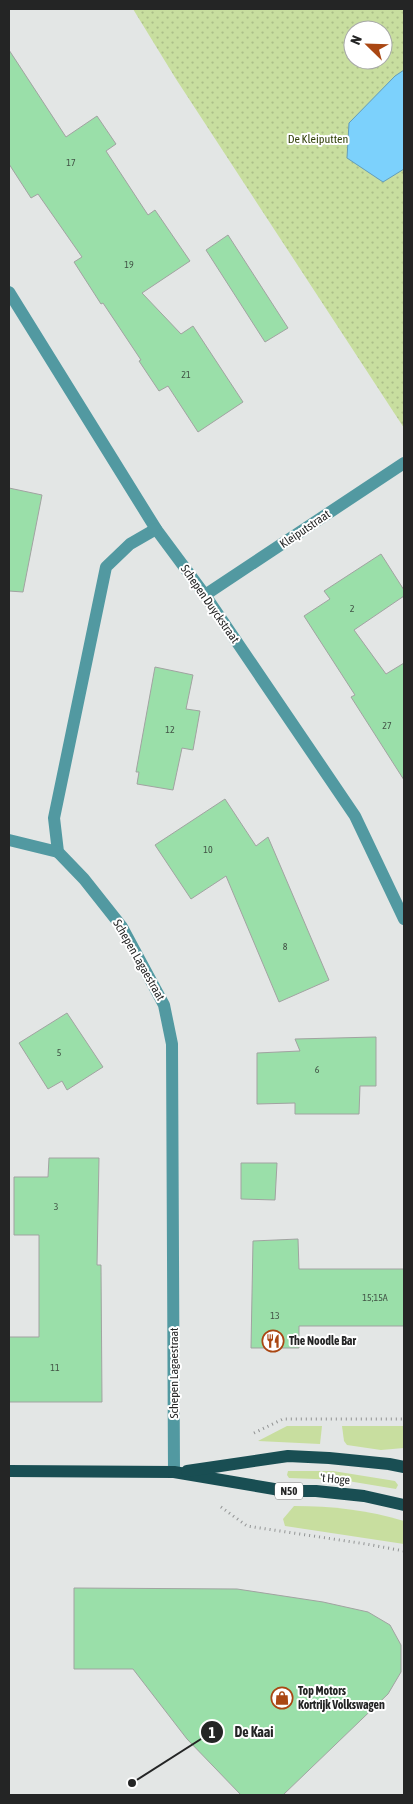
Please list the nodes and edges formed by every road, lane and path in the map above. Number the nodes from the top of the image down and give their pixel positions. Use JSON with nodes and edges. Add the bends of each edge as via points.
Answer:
{"nodes":[{"id":1,"x":9,"y":292,"type":"edge"},
{"id":2,"x":404,"y":463,"type":"edge"},
{"id":3,"x":156,"y":530,"type":"junction"},
{"id":4,"x":205,"y":596,"type":"junction"},
{"id":5,"x":9,"y":840,"type":"edge"},
{"id":6,"x":58,"y":852,"type":"junction"},
{"id":7,"x":404,"y":919,"type":"edge"},
{"id":8,"x":404,"y":1468,"type":"edge"},
{"id":9,"x":9,"y":1471,"type":"edge"},
{"id":10,"x":174,"y":1472,"type":"junction"},
{"id":11,"x":218,"y":1505,"type":"dead end"},
{"id":12,"x":404,"y":1505,"type":"edge"},
{"id":13,"x":404,"y":1551,"type":"edge"}],
"edges":[{"from":1,"to":3,"type":"street","name":"Schepen Duyckstraat"},
{"from":2,"to":4,"type":"street","name":"Kleiputstraat"},
{"from":3,"to":4,"type":"street","name":"Schepen Duyckstraat"},
{"from":3,"to":6,"type":"street","via":[[130,544],[106,566],[54,818]]},
{"from":4,"to":7,"type":"street","name":"Schepen Duyckstraat","via":[[355,816]]},
{"from":5,"to":6,"type":"street"},
{"from":6,"to":10,"type":"street","name":"Schepen Lagaestraat","via":[[122,927],[164,1005],[172,1044]]},
{"from":8,"to":10,"type":"main road","name":"'t Hoge","number":"N50","via":[[288,1456]]},
{"from":9,"to":10,"type":"main road","name":"'t Hoge","number":"N50"},
{"from":10,"to":12,"type":"main road","name":"'t Hoge","number":"N50","via":[[286,1491],[364,1496]]},
{"from":11,"to":13,"type":"path","via":[[246,1526]]}]}
